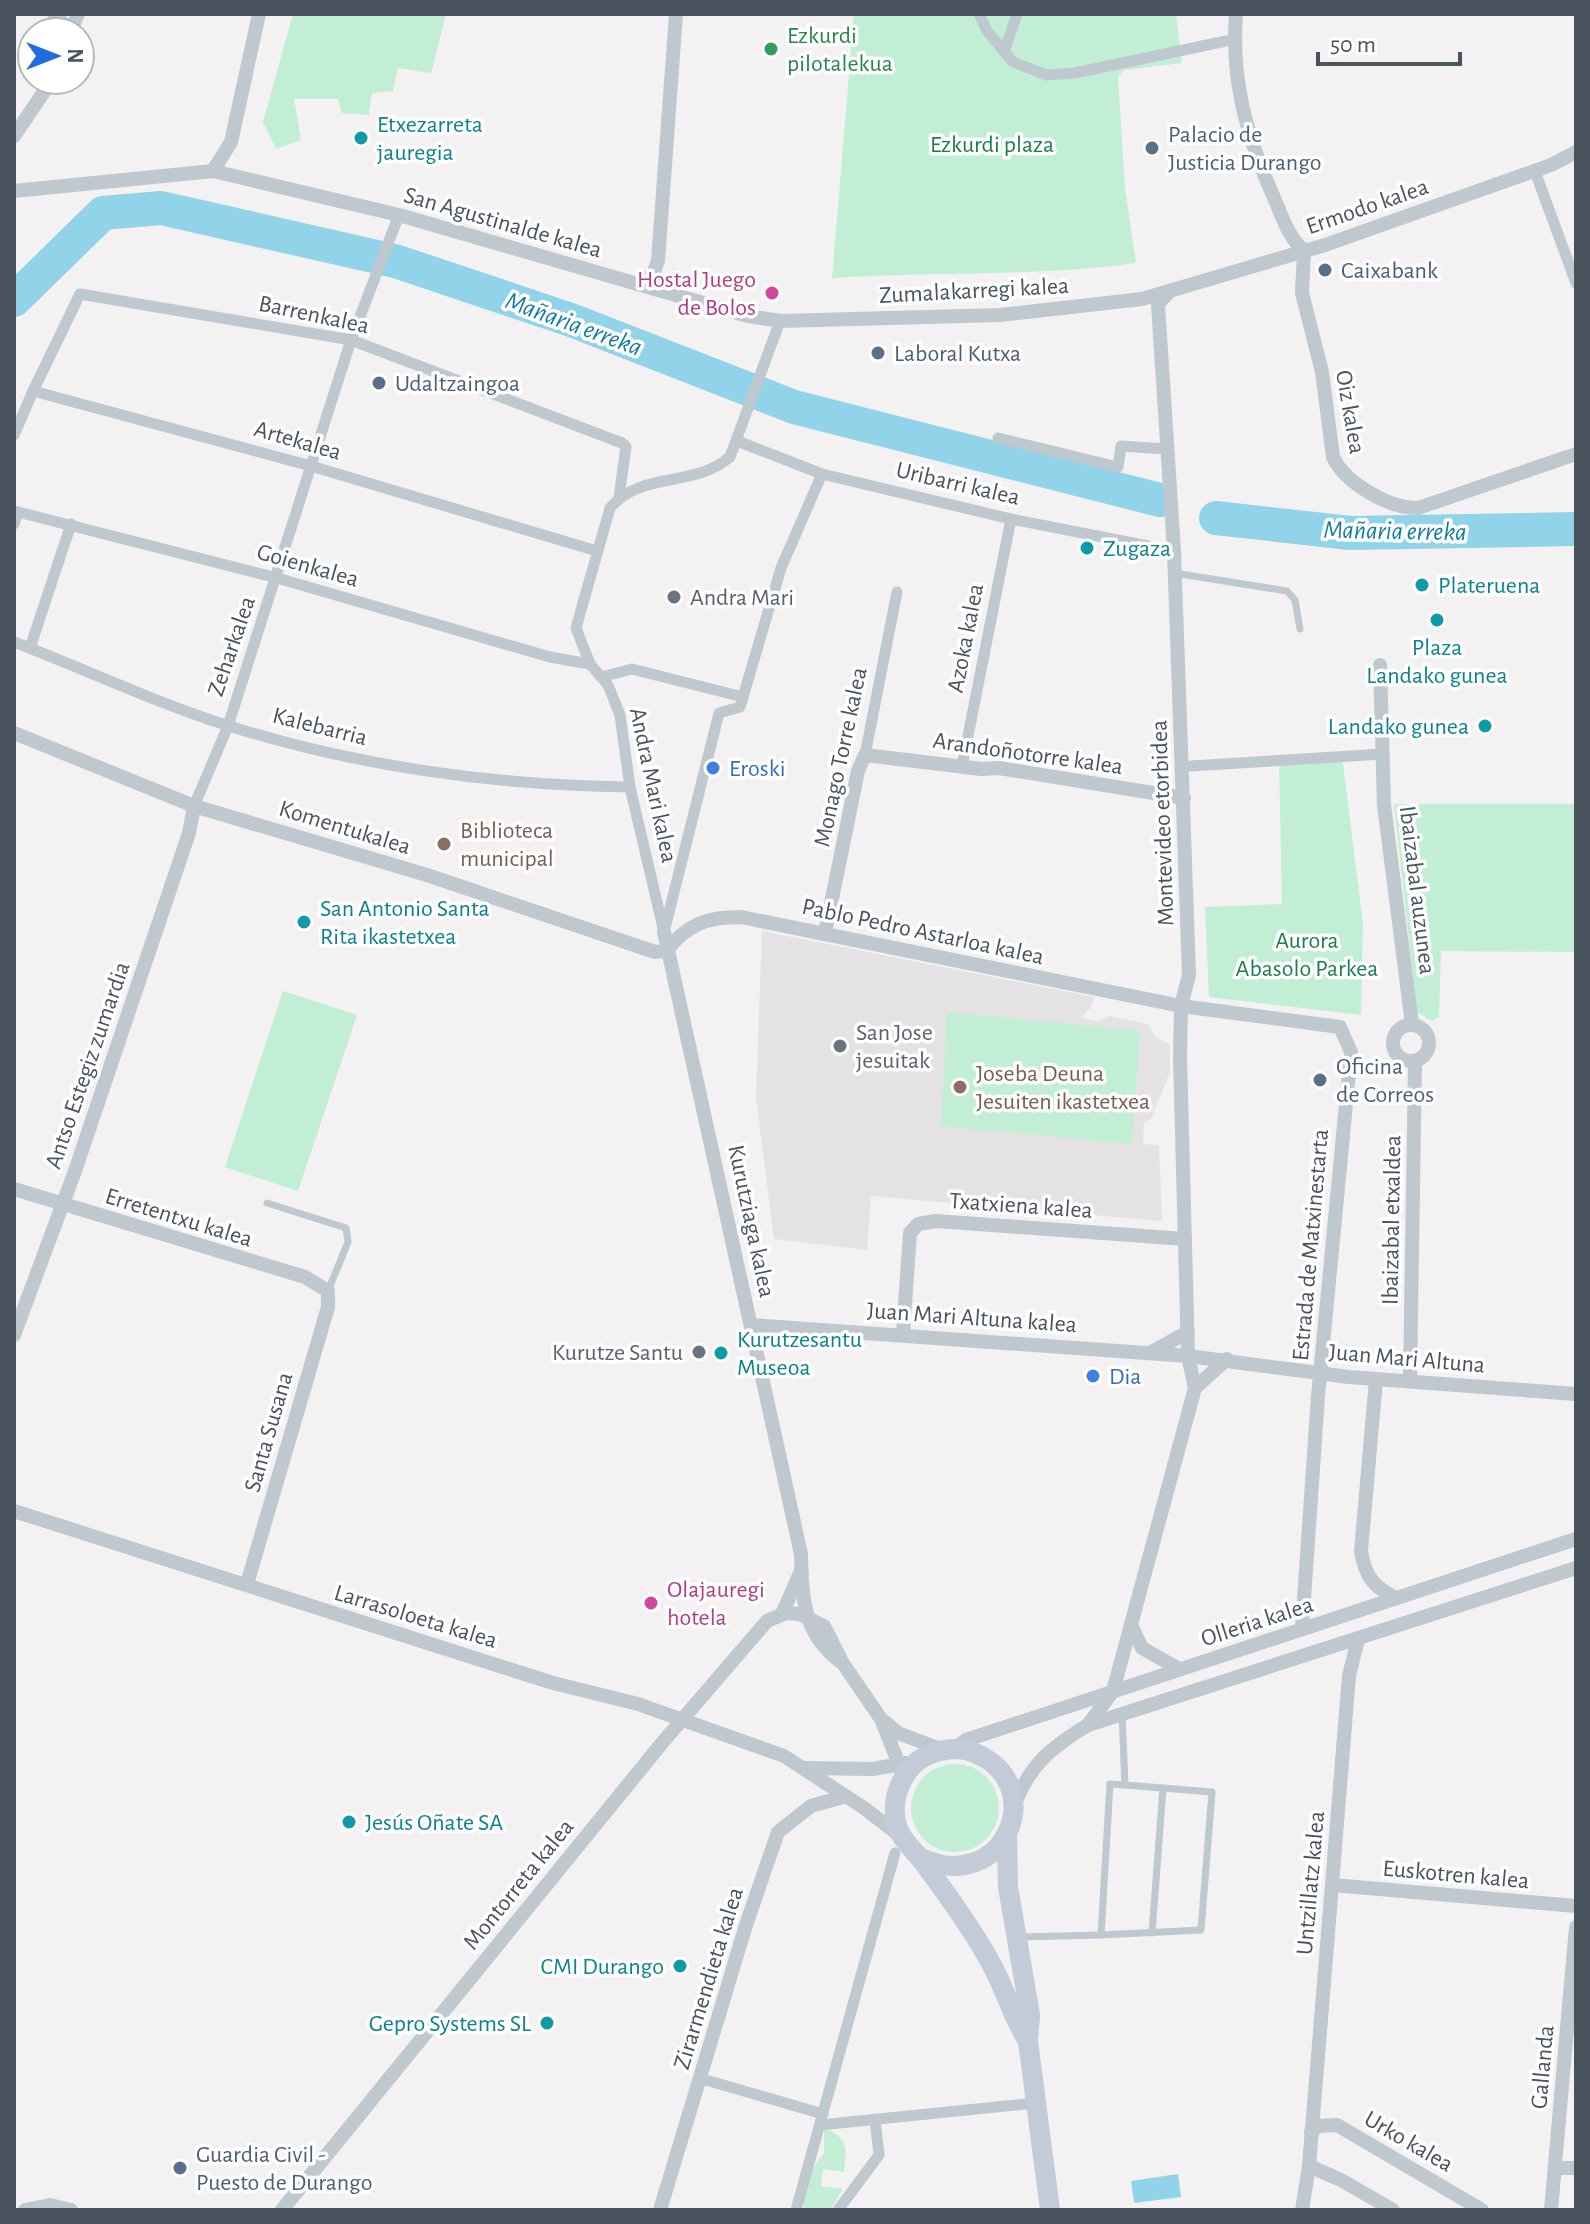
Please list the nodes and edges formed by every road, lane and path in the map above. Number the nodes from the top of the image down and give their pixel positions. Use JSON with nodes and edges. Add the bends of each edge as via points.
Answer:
{"nodes":[{"id":1,"x":259,"y":14,"type":"edge"},
{"id":2,"x":676,"y":14,"type":"edge"},
{"id":3,"x":979,"y":14,"type":"edge"},
{"id":4,"x":1017,"y":14,"type":"edge"},
{"id":5,"x":1237,"y":14,"type":"edge"},
{"id":6,"x":1226,"y":41,"type":"dead end"},
{"id":7,"x":1004,"y":52,"type":"junction"},
{"id":8,"x":41,"y":96,"type":"edge"},
{"id":9,"x":14,"y":136,"type":"edge"},
{"id":10,"x":1576,"y":152,"type":"edge"},
{"id":11,"x":213,"y":171,"type":"junction"},
{"id":12,"x":1537,"y":177,"type":"dead end"},
{"id":13,"x":14,"y":191,"type":"edge"},
{"id":14,"x":399,"y":215,"type":"junction"},
{"id":15,"x":1570,"y":249,"type":"edge"},
{"id":16,"x":1304,"y":251,"type":"junction"},
{"id":17,"x":640,"y":283,"type":"junction"},
{"id":18,"x":1576,"y":283,"type":"edge"},
{"id":19,"x":1169,"y":292,"type":"junction"},
{"id":20,"x":780,"y":321,"type":"junction"},
{"id":21,"x":351,"y":340,"type":"junction"},
{"id":22,"x":33,"y":391,"type":"junction"},
{"id":23,"x":14,"y":435,"type":"edge"},
{"id":24,"x":998,"y":438,"type":"dead end"},
{"id":25,"x":737,"y":441,"type":"junction"},
{"id":26,"x":1166,"y":449,"type":"junction"},
{"id":27,"x":1576,"y":454,"type":"edge"},
{"id":28,"x":311,"y":466,"type":"junction"},
{"id":29,"x":822,"y":474,"type":"junction"},
{"id":30,"x":619,"y":497,"type":"junction"},
{"id":31,"x":15,"y":516,"type":"edge"},
{"id":32,"x":1011,"y":519,"type":"junction"},
{"id":33,"x":71,"y":524,"type":"junction"},
{"id":34,"x":597,"y":551,"type":"junction"},
{"id":35,"x":1174,"y":551,"type":"junction"},
{"id":36,"x":1174,"y":573,"type":"junction"},
{"id":37,"x":277,"y":578,"type":"junction"},
{"id":38,"x":897,"y":592,"type":"dead end"},
{"id":39,"x":1300,"y":629,"type":"dead end"},
{"id":40,"x":14,"y":642,"type":"edge"},
{"id":41,"x":30,"y":648,"type":"junction"},
{"id":42,"x":590,"y":664,"type":"junction"},
{"id":43,"x":1380,"y":665,"type":"dead end"},
{"id":44,"x":601,"y":677,"type":"junction"},
{"id":45,"x":743,"y":697,"type":"junction"},
{"id":46,"x":228,"y":726,"type":"junction"},
{"id":47,"x":14,"y":733,"type":"edge"},
{"id":48,"x":1383,"y":754,"type":"junction"},
{"id":49,"x":865,"y":755,"type":"junction"},
{"id":50,"x":962,"y":766,"type":"junction"},
{"id":51,"x":1191,"y":766,"type":"dead end"},
{"id":52,"x":630,"y":787,"type":"junction"},
{"id":53,"x":1184,"y":798,"type":"junction"},
{"id":54,"x":194,"y":806,"type":"junction"},
{"id":55,"x":664,"y":932,"type":"junction"},
{"id":56,"x":825,"y":933,"type":"junction"},
{"id":57,"x":666,"y":951,"type":"junction"},
{"id":58,"x":1181,"y":1006,"type":"junction"},
{"id":59,"x":1412,"y":1024,"type":"junction"},
{"id":60,"x":1415,"y":1061,"type":"junction"},
{"id":61,"x":14,"y":1189,"type":"edge"},
{"id":62,"x":267,"y":1203,"type":"dead end"},
{"id":63,"x":63,"y":1204,"type":"junction"},
{"id":64,"x":1185,"y":1239,"type":"junction"},
{"id":65,"x":328,"y":1291,"type":"junction"},
{"id":66,"x":752,"y":1325,"type":"junction"},
{"id":67,"x":1188,"y":1332,"type":"junction"},
{"id":68,"x":903,"y":1333,"type":"junction"},
{"id":69,"x":14,"y":1335,"type":"edge"},
{"id":70,"x":1150,"y":1353,"type":"junction"},
{"id":71,"x":1188,"y":1356,"type":"junction"},
{"id":72,"x":1227,"y":1359,"type":"junction"},
{"id":73,"x":1320,"y":1373,"type":"junction"},
{"id":74,"x":1376,"y":1380,"type":"junction"},
{"id":75,"x":1410,"y":1380,"type":"junction"},
{"id":76,"x":1195,"y":1388,"type":"junction"},
{"id":77,"x":1576,"y":1394,"type":"edge"},
{"id":78,"x":14,"y":1511,"type":"edge"},
{"id":79,"x":1576,"y":1539,"type":"edge"},
{"id":80,"x":1576,"y":1568,"type":"edge"},
{"id":81,"x":801,"y":1569,"type":"junction"},
{"id":82,"x":247,"y":1584,"type":"junction"},
{"id":83,"x":1394,"y":1597,"type":"junction"},
{"id":84,"x":782,"y":1614,"type":"junction"},
{"id":85,"x":805,"y":1616,"type":"junction"},
{"id":86,"x":1131,"y":1625,"type":"junction"},
{"id":87,"x":1302,"y":1628,"type":"junction"},
{"id":88,"x":1358,"y":1639,"type":"junction"},
{"id":89,"x":1179,"y":1669,"type":"junction"},
{"id":90,"x":1113,"y":1691,"type":"junction"},
{"id":91,"x":1122,"y":1714,"type":"junction"},
{"id":92,"x":881,"y":1719,"type":"junction"},
{"id":93,"x":685,"y":1720,"type":"junction"},
{"id":94,"x":1088,"y":1725,"type":"junction"},
{"id":95,"x":948,"y":1750,"type":"junction"},
{"id":96,"x":907,"y":1767,"type":"junction"},
{"id":97,"x":803,"y":1768,"type":"junction"},
{"id":98,"x":1125,"y":1785,"type":"junction"},
{"id":99,"x":1163,"y":1788,"type":"junction"},
{"id":100,"x":843,"y":1797,"type":"junction"},
{"id":101,"x":1014,"y":1808,"type":"junction"},
{"id":102,"x":1007,"y":1836,"type":"junction"},
{"id":103,"x":899,"y":1846,"type":"junction"},
{"id":104,"x":919,"y":1857,"type":"junction"},
{"id":105,"x":1333,"y":1885,"type":"junction"},
{"id":106,"x":1576,"y":1906,"type":"edge"},
{"id":107,"x":1576,"y":1927,"type":"edge"},
{"id":108,"x":1152,"y":1933,"type":"junction"},
{"id":109,"x":1101,"y":1935,"type":"junction"},
{"id":110,"x":1016,"y":1937,"type":"junction"},
{"id":111,"x":1028,"y":2041,"type":"junction"},
{"id":112,"x":699,"y":2078,"type":"junction"},
{"id":113,"x":1036,"y":2103,"type":"junction"},
{"id":114,"x":875,"y":2119,"type":"junction"},
{"id":115,"x":821,"y":2120,"type":"junction"},
{"id":116,"x":1311,"y":2132,"type":"junction"},
{"id":117,"x":1309,"y":2166,"type":"junction"},
{"id":118,"x":1555,"y":2168,"type":"junction"},
{"id":119,"x":1576,"y":2168,"type":"edge"},
{"id":120,"x":25,"y":2210,"type":"edge"},
{"id":121,"x":71,"y":2210,"type":"edge"},
{"id":122,"x":282,"y":2210,"type":"edge"},
{"id":123,"x":660,"y":2210,"type":"edge"},
{"id":124,"x":796,"y":2210,"type":"edge"},
{"id":125,"x":838,"y":2210,"type":"edge"},
{"id":126,"x":1050,"y":2210,"type":"edge"},
{"id":127,"x":1302,"y":2210,"type":"edge"},
{"id":128,"x":1393,"y":2210,"type":"edge"},
{"id":129,"x":1482,"y":2210,"type":"edge"},
{"id":130,"x":1551,"y":2210,"type":"edge"}],
"edges":[{"from":1,"to":11,"type":"street","via":[[231,142]]},
{"from":2,"to":17,"type":"street","via":[[658,261],[653,274]]},
{"from":3,"to":7,"type":"street"},
{"from":4,"to":7,"type":"street"},
{"from":5,"to":16,"type":"street","via":[[1236,72],[1251,146],[1287,231]]},
{"from":6,"to":7,"type":"street","via":[[1046,75],[1029,71]]},
{"from":8,"to":9,"type":"street"},
{"from":10,"to":16,"type":"street","name":"Ermodo kalea"},
{"from":11,"to":13,"type":"street","name":"San Agustinalde kalea"},
{"from":11,"to":14,"type":"street","name":"San Agustinalde kalea"},
{"from":12,"to":15,"type":"street"},
{"from":14,"to":17,"type":"street","name":"San Agustinalde kalea"},
{"from":14,"to":21,"type":"street","name":"Zeharkalea"},
{"from":15,"to":18,"type":"street"},
{"from":16,"to":19,"type":"street","name":"Ermodo kalea"},
{"from":16,"to":27,"type":"street","name":"Oiz kalea","via":[[1302,293],[1322,372],[1333,457],[1349,478],[1407,508],[1418,508]]},
{"from":17,"to":20,"type":"street","name":"San Agustinalde kalea"},
{"from":19,"to":20,"type":"street","name":"Zumalakarregi kalea","via":[[1000,315]]},
{"from":19,"to":26,"type":"street","name":"Montevideo etorbidea","via":[[1158,304]]},
{"from":20,"to":25,"type":"street"},
{"from":21,"to":22,"type":"street","name":"Barrenkalea","via":[[80,294]]},
{"from":21,"to":28,"type":"street","name":"Zeharkalea"},
{"from":21,"to":30,"type":"street","name":"Barrenkalea","via":[[622,443],[626,458]]},
{"from":22,"to":23,"type":"street"},
{"from":22,"to":28,"type":"street","name":"Artekalea"},
{"from":24,"to":26,"type":"street","via":[[1118,467],[1121,446]]},
{"from":25,"to":29,"type":"street","name":"Uribarri kalea"},
{"from":25,"to":30,"type":"street","via":[[730,457],[712,472],[643,486]]},
{"from":26,"to":35,"type":"street","name":"Montevideo etorbidea"},
{"from":28,"to":34,"type":"street","name":"Artekalea"},
{"from":28,"to":37,"type":"street","name":"Zeharkalea"},
{"from":29,"to":32,"type":"street","name":"Uribarri kalea"},
{"from":29,"to":45,"type":"street","via":[[781,568]]},
{"from":30,"to":34,"type":"street","name":"Andra Mari kalea","via":[[610,508]]},
{"from":31,"to":33,"type":"street","name":"Goienkalea"},
{"from":32,"to":35,"type":"street","name":"Uribarri kalea"},
{"from":32,"to":50,"type":"street","name":"Azoka kalea"},
{"from":33,"to":37,"type":"street","name":"Goienkalea"},
{"from":33,"to":41,"type":"street"},
{"from":34,"to":42,"type":"street","name":"Andra Mari kalea","via":[[576,628]]},
{"from":35,"to":36,"type":"street","name":"Montevideo etorbidea"},
{"from":36,"to":39,"type":"lane","via":[[1287,591],[1295,600]]},
{"from":36,"to":53,"type":"street","name":"Montevideo etorbidea"},
{"from":37,"to":42,"type":"street","name":"Goienkalea"},
{"from":37,"to":46,"type":"street","name":"Zeharkalea"},
{"from":38,"to":49,"type":"street","name":"Monago Torre kalea"},
{"from":40,"to":41,"type":"street","name":"Kalebarria"},
{"from":41,"to":46,"type":"street","name":"Kalebarria"},
{"from":42,"to":44,"type":"street","name":"Andra Mari kalea"},
{"from":43,"to":48,"type":"street","name":"Ibaizabal auzunea"},
{"from":44,"to":45,"type":"street","via":[[632,669]]},
{"from":44,"to":52,"type":"street","name":"Andra Mari kalea","via":[[620,715]]},
{"from":45,"to":55,"type":"street","via":[[740,707],[719,713]]},
{"from":46,"to":52,"type":"street","name":"Kalebarria","via":[[332,753],[467,778],[539,786]]},
{"from":46,"to":54,"type":"street","name":"Zeharkalea"},
{"from":47,"to":54,"type":"street","name":"Komentukalea"},
{"from":48,"to":51,"type":"street"},
{"from":48,"to":59,"type":"street","name":"Ibaizabal auzunea","via":[[1384,805]]},
{"from":49,"to":50,"type":"street","name":"Arandoñotorre kalea"},
{"from":49,"to":56,"type":"street","name":"Monago Torre kalea"},
{"from":50,"to":53,"type":"street","name":"Arandoñotorre kalea"},
{"from":52,"to":55,"type":"street","name":"Andra Mari kalea"},
{"from":53,"to":58,"type":"street","name":"Montevideo etorbidea","via":[[1189,975]]},
{"from":54,"to":57,"type":"street","name":"Komentukalea","via":[[427,875],[655,952]]},
{"from":54,"to":63,"type":"street","name":"Antso Estegiz zumardia"},
{"from":55,"to":57,"type":"street","name":"Kurutziaga kalea"},
{"from":56,"to":57,"type":"street","name":"Pablo Pedro Astarloa kalea","via":[[722,917],[682,931]]},
{"from":56,"to":58,"type":"street","name":"Pablo Pedro Astarloa kalea"},
{"from":57,"to":66,"type":"street","name":"Kurutziaga kalea"},
{"from":58,"to":64,"type":"street","name":"Montevideo etorbidea"},
{"from":58,"to":73,"type":"street","name":"Estrada de Matxinestarta","via":[[1340,1027],[1351,1052]]},
{"from":59,"to":60,"type":"street","via":[[1427,1033],[1430,1042],[1427,1053]]},
{"from":59,"to":60,"type":"street","via":[[1397,1030],[1392,1041],[1399,1057]]},
{"from":60,"to":75,"type":"street","name":"Ibaizabal etxaldea"},
{"from":61,"to":63,"type":"street","name":"Erretentxu kalea"},
{"from":62,"to":65,"type":"lane","via":[[346,1228],[348,1242]]},
{"from":63,"to":65,"type":"street","name":"Erretentxu kalea","via":[[305,1277]]},
{"from":63,"to":69,"type":"street","name":"Antso Estegiz zumardia"},
{"from":64,"to":67,"type":"street","name":"Montevideo etorbidea"},
{"from":64,"to":68,"type":"street","name":"Txatxiena kalea","via":[[936,1221],[918,1224],[910,1233]]},
{"from":65,"to":82,"type":"street","name":"Santa Susana","via":[[328,1307]]},
{"from":66,"to":68,"type":"street","name":"Juan Mari Altuna kalea"},
{"from":66,"to":81,"type":"street","name":"Kurutziaga kalea"},
{"from":67,"to":70,"type":"street"},
{"from":67,"to":71,"type":"street","name":"Montevideo etorbidea"},
{"from":68,"to":70,"type":"street","name":"Juan Mari Altuna kalea"},
{"from":70,"to":71,"type":"street","name":"Juan Mari Altuna kalea"},
{"from":71,"to":72,"type":"street","name":"Juan Mari Altuna"},
{"from":71,"to":76,"type":"street","name":"Montevideo etorbidea"},
{"from":72,"to":73,"type":"street","name":"Juan Mari Altuna"},
{"from":72,"to":76,"type":"street"},
{"from":73,"to":74,"type":"street","name":"Juan Mari Altuna"},
{"from":73,"to":87,"type":"street","name":"Estrada de Matxinestarta"},
{"from":74,"to":75,"type":"street","name":"Juan Mari Altuna"},
{"from":74,"to":83,"type":"street","via":[[1361,1551],[1364,1572]]},
{"from":75,"to":77,"type":"street","name":"Juan Mari Altuna"},
{"from":76,"to":86,"type":"street"},
{"from":78,"to":82,"type":"street","name":"Larrasoloeta kalea"},
{"from":79,"to":83,"type":"street","name":"Olleria kalea"},
{"from":80,"to":88,"type":"street","name":"Olleria kalea"},
{"from":81,"to":84,"type":"street"},
{"from":81,"to":85,"type":"street","name":"Kurutziaga kalea"},
{"from":82,"to":93,"type":"street","name":"Larrasoloeta kalea"},
{"from":83,"to":87,"type":"street","name":"Olleria kalea"},
{"from":84,"to":85,"type":"street"},
{"from":84,"to":93,"type":"street","name":"Montorreta kalea","via":[[767,1621]]},
{"from":85,"to":92,"type":"street","name":"Kurutziaga kalea","via":[[823,1649],[842,1662]]},
{"from":86,"to":89,"type":"street","via":[[1142,1648]]},
{"from":86,"to":90,"type":"street"},
{"from":87,"to":89,"type":"street","name":"Olleria kalea"},
{"from":88,"to":91,"type":"street","name":"Olleria kalea"},
{"from":88,"to":105,"type":"street","name":"Untzillatz kalea","via":[[1349,1676]]},
{"from":89,"to":90,"type":"street","name":"Olleria kalea"},
{"from":90,"to":94,"type":"street"},
{"from":90,"to":95,"type":"street","name":"Olleria kalea"},
{"from":91,"to":94,"type":"street","name":"Olleria kalea"},
{"from":91,"to":98,"type":"lane"},
{"from":92,"to":95,"type":"street","name":"Kurutziaga kalea","via":[[898,1733]]},
{"from":92,"to":96,"type":"street","name":"Kurutziaga kalea"},
{"from":93,"to":97,"type":"street","name":"Larrasoloeta kalea"},
{"from":93,"to":122,"type":"street","name":"Montorreta kalea"},
{"from":94,"to":101,"type":"street","name":"Olleria kalea","via":[[1038,1761]]},
{"from":95,"to":96,"type":"main road"},
{"from":95,"to":101,"type":"main road","via":[[972,1752],[995,1767]]},
{"from":96,"to":97,"type":"street"},
{"from":96,"to":103,"type":"main road","via":[[895,1805]]},
{"from":97,"to":100,"type":"street","name":"Larrasoloeta kalea"},
{"from":98,"to":99,"type":"lane"},
{"from":98,"to":109,"type":"lane","via":[[1110,1784]]},
{"from":99,"to":108,"type":"lane"},
{"from":99,"to":108,"type":"lane","via":[[1212,1792],[1201,1930]]},
{"from":100,"to":103,"type":"street","name":"Larrasoloeta kalea","via":[[864,1808]]},
{"from":100,"to":112,"type":"street","name":"Zirarmendieta kalea","via":[[811,1806],[778,1832]]},
{"from":101,"to":102,"type":"main road"},
{"from":102,"to":104,"type":"main road","via":[[977,1864],[937,1866]]},
{"from":102,"to":110,"type":"main road"},
{"from":103,"to":104,"type":"main road"},
{"from":103,"to":115,"type":"street"},
{"from":104,"to":111,"type":"main road","via":[[994,1969]]},
{"from":105,"to":106,"type":"street","name":"Euskotren kalea"},
{"from":105,"to":116,"type":"street","name":"Untzillatz kalea"},
{"from":107,"to":118,"type":"street","name":"Gallanda"},
{"from":108,"to":109,"type":"lane"},
{"from":109,"to":110,"type":"lane"},
{"from":110,"to":111,"type":"main road","via":[[1030,2015]]},
{"from":111,"to":113,"type":"main road"},
{"from":112,"to":115,"type":"street"},
{"from":112,"to":123,"type":"street","name":"Zirarmendieta kalea"},
{"from":113,"to":114,"type":"street"},
{"from":113,"to":126,"type":"main road"},
{"from":114,"to":115,"type":"street"},
{"from":114,"to":125,"type":"street","via":[[879,2155]]},
{"from":115,"to":124,"type":"street"},
{"from":116,"to":117,"type":"street","name":"Untzillatz kalea"},
{"from":116,"to":129,"type":"street","name":"Urko kalea","via":[[1337,2125]]},
{"from":117,"to":127,"type":"street","name":"Untzillatz kalea"},
{"from":117,"to":128,"type":"street"},
{"from":118,"to":119,"type":"street"},
{"from":118,"to":130,"type":"street","name":"Gallanda"},
{"from":120,"to":121,"type":"street","via":[[50,2205]]}]}
